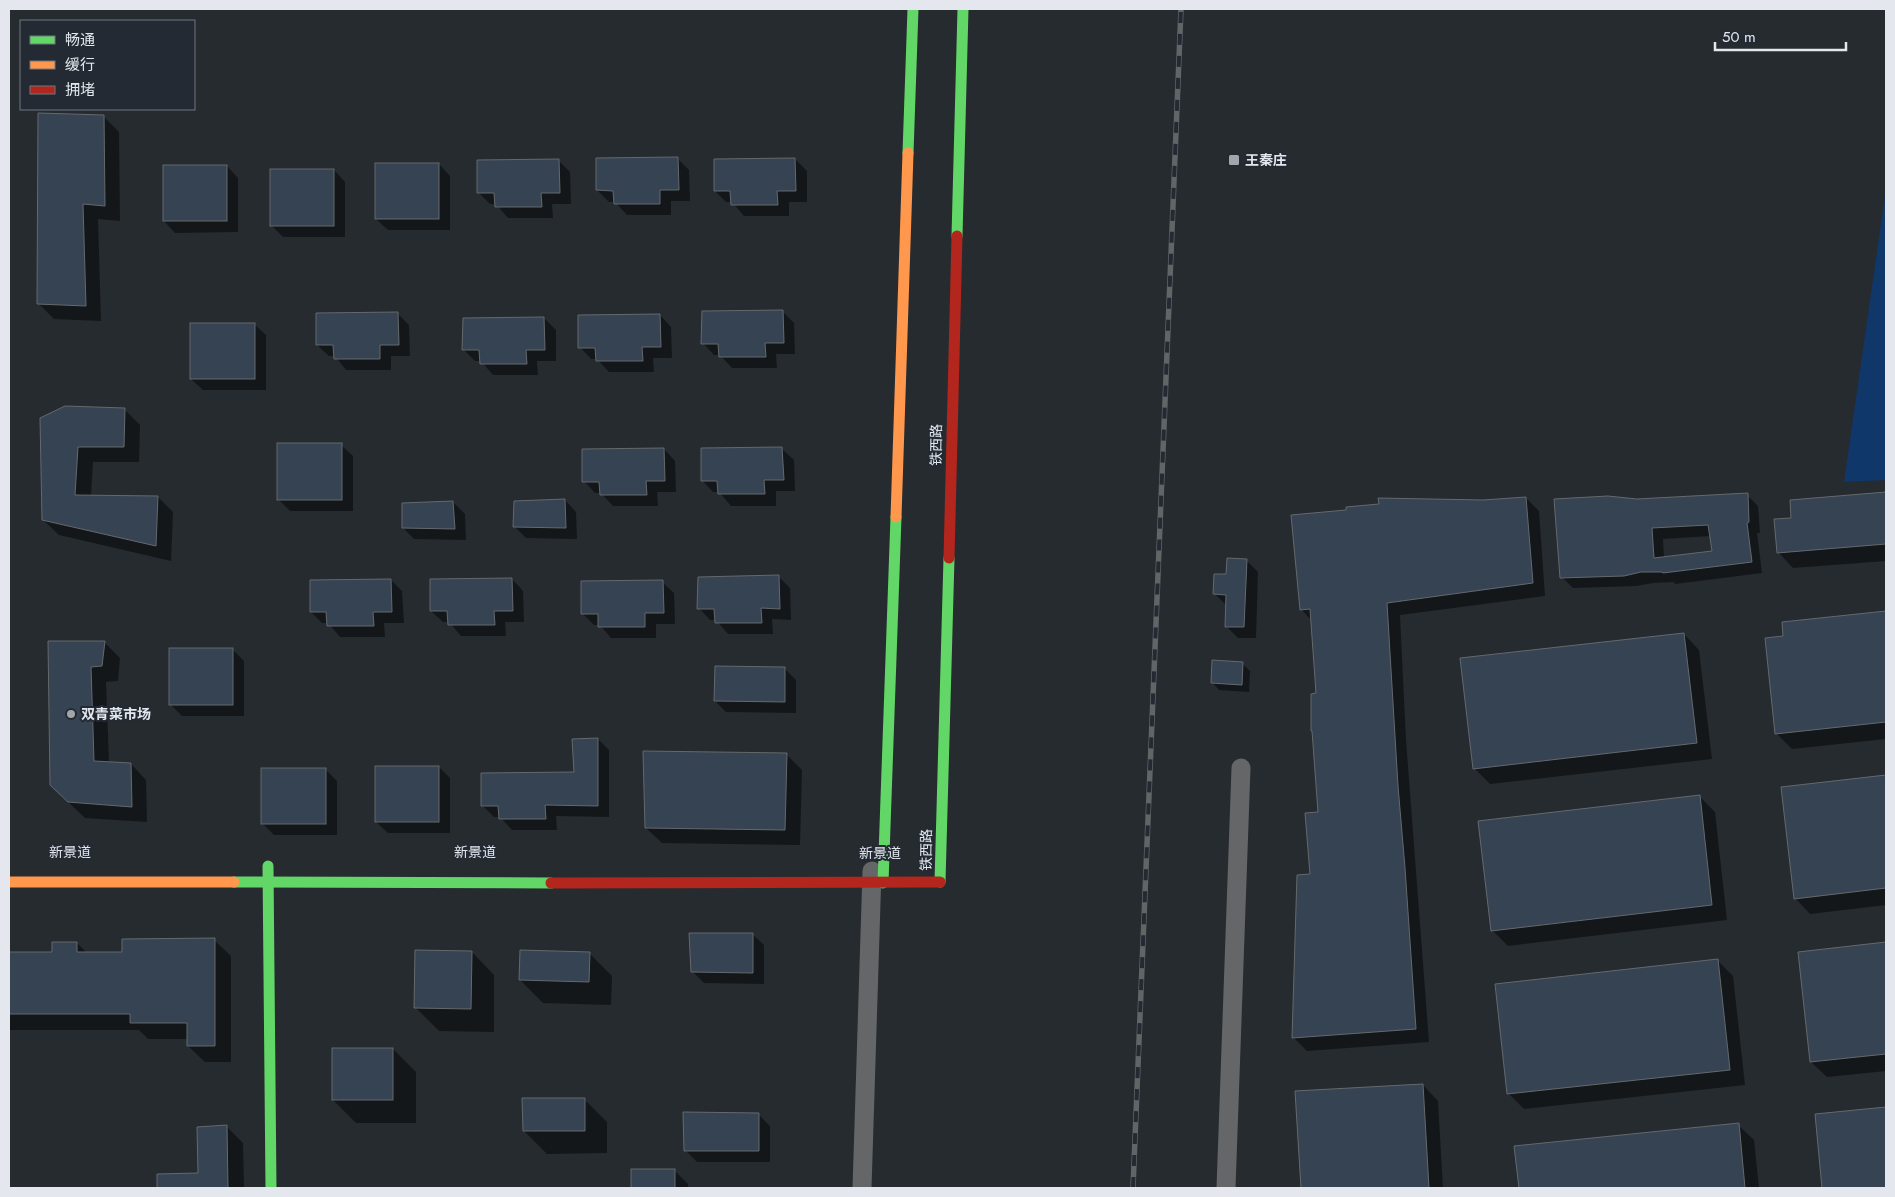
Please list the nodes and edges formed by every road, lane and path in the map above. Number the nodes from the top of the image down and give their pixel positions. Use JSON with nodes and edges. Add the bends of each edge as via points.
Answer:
{"nodes":[{"id":1,"x":913,"y":9,"type":"edge"},
{"id":2,"x":963,"y":9,"type":"edge"},
{"id":3,"x":1241,"y":768,"type":"dead end"},
{"id":4,"x":268,"y":867,"type":"dead end"},
{"id":5,"x":877,"y":873,"type":"junction"},
{"id":6,"x":9,"y":882,"type":"edge"},
{"id":7,"x":268,"y":882,"type":"junction"},
{"id":8,"x":271,"y":1188,"type":"edge"},
{"id":9,"x":862,"y":1188,"type":"edge"},
{"id":10,"x":1226,"y":1188,"type":"edge"}],
"edges":[{"from":1,"to":5,"type":"main road"},
{"from":2,"to":5,"type":"main road","name":"铁西路","via":[[936,867],[940,883]]},
{"from":3,"to":10,"type":"street"},
{"from":4,"to":7,"type":"main road"},
{"from":5,"to":7,"type":"main road"},
{"from":5,"to":9,"type":"street"},
{"from":6,"to":7,"type":"main road"},
{"from":7,"to":8,"type":"main road"}]}
